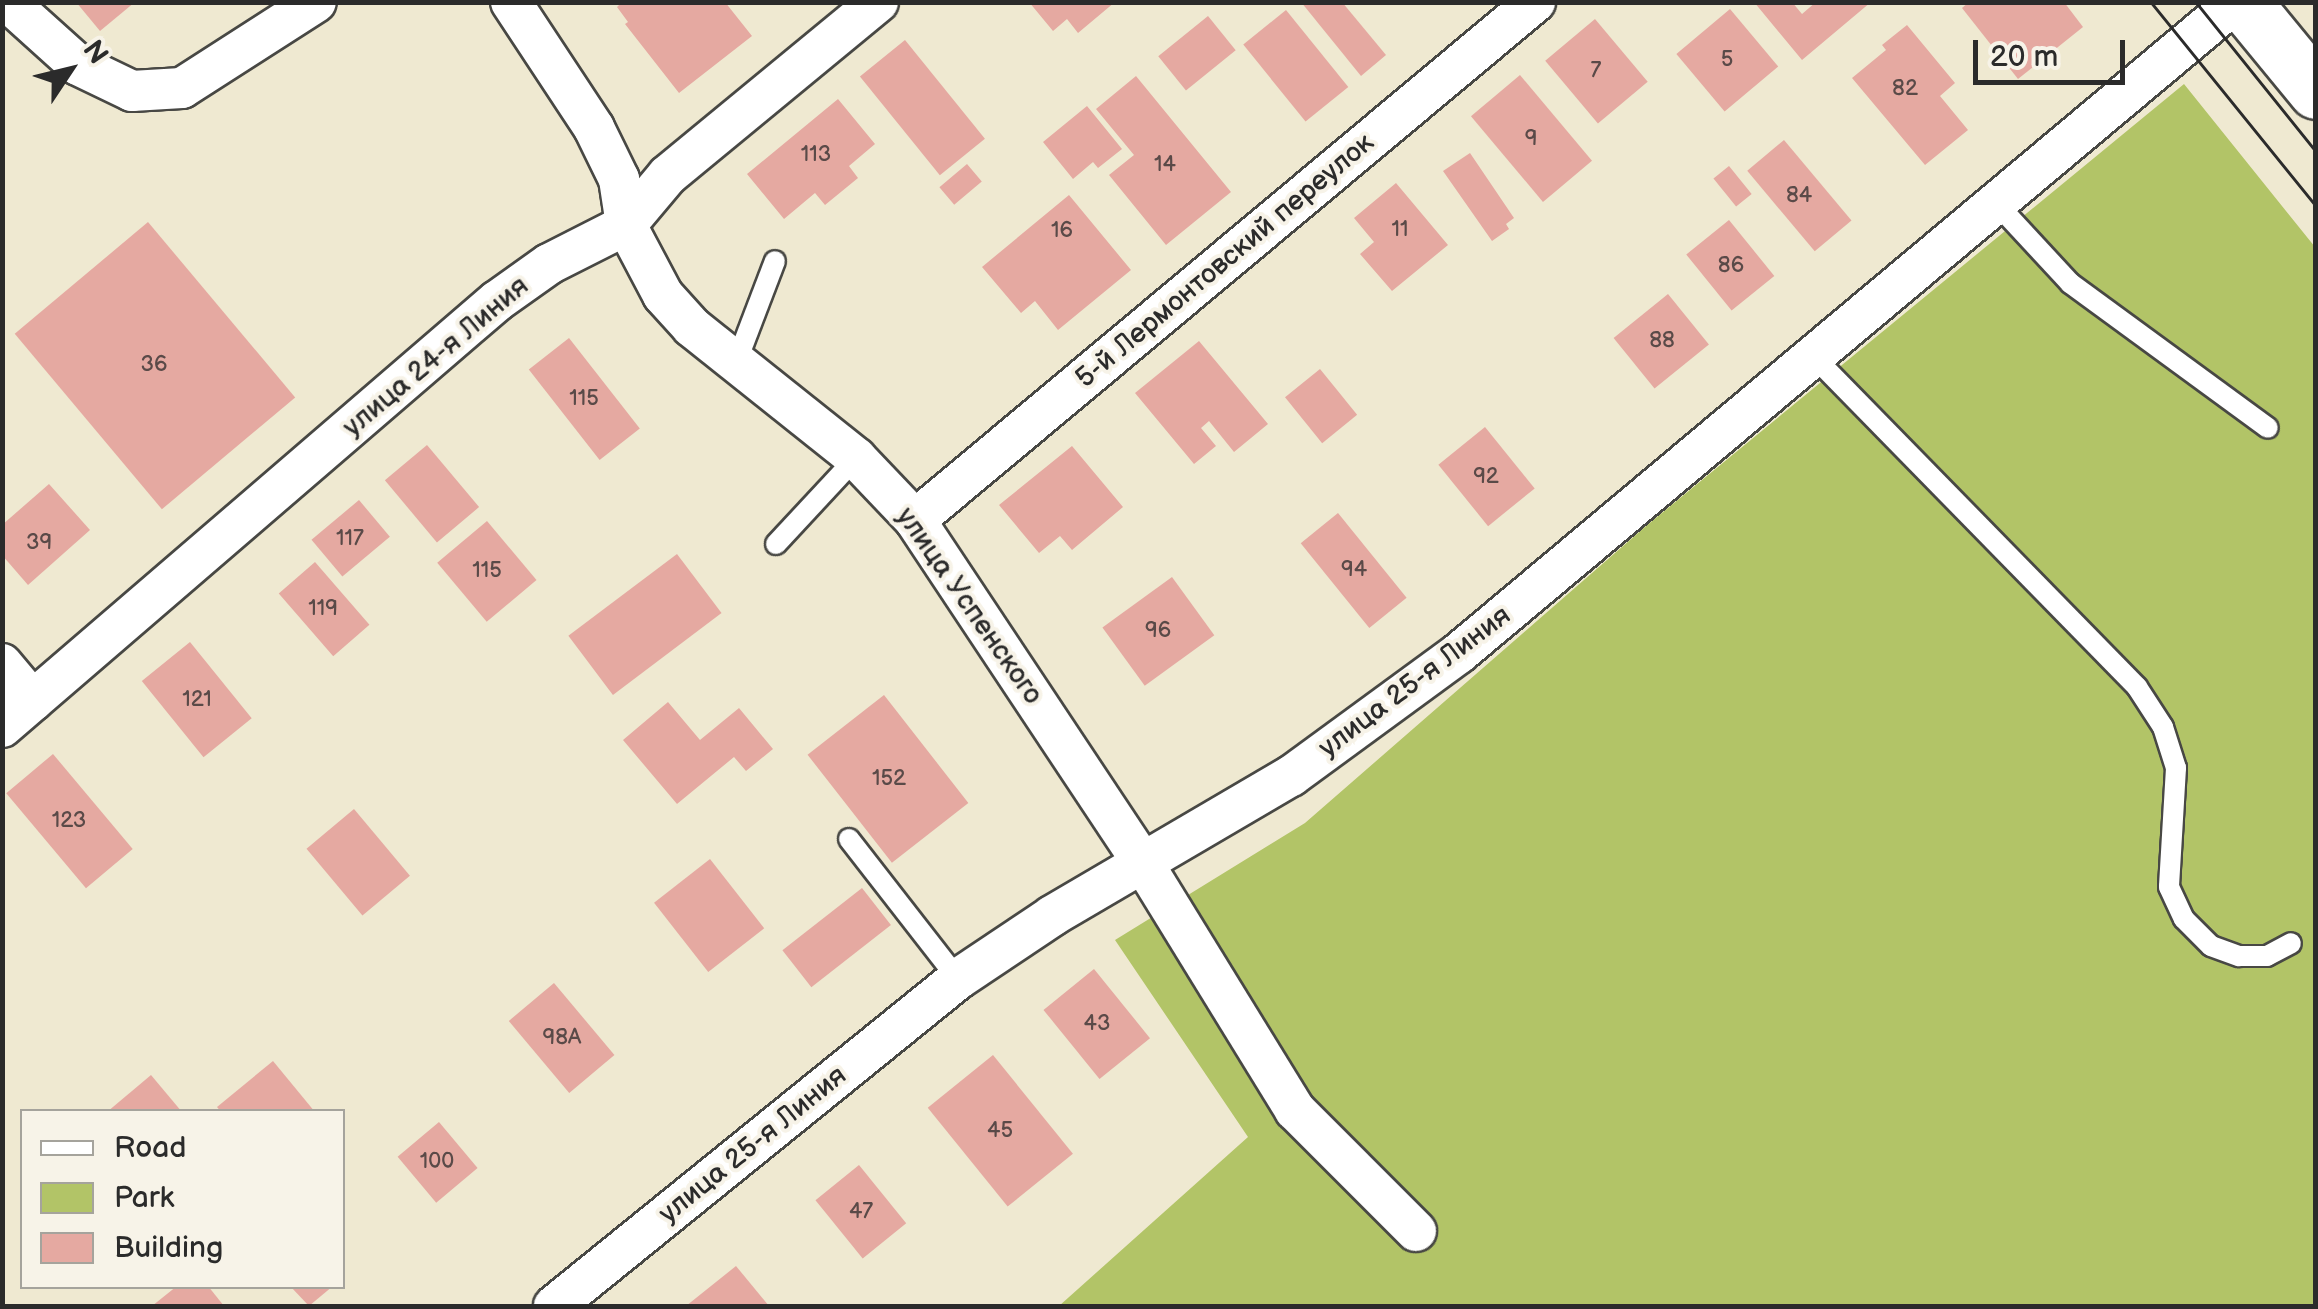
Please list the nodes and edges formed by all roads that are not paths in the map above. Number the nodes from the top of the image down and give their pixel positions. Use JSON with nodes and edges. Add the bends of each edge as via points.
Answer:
{"nodes":[{"id":1,"x":8,"y":2,"type":"edge"},
{"id":2,"x":316,"y":2,"type":"edge"},
{"id":3,"x":512,"y":2,"type":"edge"},
{"id":4,"x":878,"y":2,"type":"edge"},
{"id":5,"x":1534,"y":2,"type":"edge"},
{"id":6,"x":2240,"y":2,"type":"edge"},
{"id":7,"x":2316,"y":91,"type":"edge"},
{"id":8,"x":1996,"y":204,"type":"junction"},
{"id":9,"x":626,"y":224,"type":"junction"},
{"id":10,"x":775,"y":261,"type":"dead end"},
{"id":11,"x":1813,"y":356,"type":"junction"},
{"id":12,"x":736,"y":362,"type":"junction"},
{"id":13,"x":2268,"y":428,"type":"dead end"},
{"id":14,"x":856,"y":458,"type":"junction"},
{"id":15,"x":915,"y":520,"type":"junction"},
{"id":16,"x":776,"y":544,"type":"dead end"},
{"id":17,"x":2,"y":664,"type":"edge"},
{"id":18,"x":34,"y":700,"type":"junction"},
{"id":19,"x":2,"y":726,"type":"edge"},
{"id":20,"x":848,"y":839,"type":"dead end"},
{"id":21,"x":1142,"y":863,"type":"junction"},
{"id":22,"x":2291,"y":943,"type":"dead end"},
{"id":23,"x":958,"y":978,"type":"junction"},
{"id":24,"x":1416,"y":1231,"type":"dead end"},
{"id":25,"x":554,"y":1306,"type":"edge"}],
"edges":[{"from":1,"to":2,"type":"street","via":[[78,65],[132,91],[182,88]]},
{"from":3,"to":9,"type":"street","name":"улица Успенского","via":[[594,128],[619,179]]},
{"from":4,"to":9,"type":"street","name":"улица 24-я Линия","via":[[668,175]]},
{"from":5,"to":15,"type":"street","name":"5-й Лермонтовский переулок"},
{"from":6,"to":7,"type":"street"},
{"from":6,"to":8,"type":"street","name":"улица 25-я Линия"},
{"from":8,"to":11,"type":"street","name":"улица 25-я Линия"},
{"from":8,"to":13,"type":"lane","via":[[2070,283]]},
{"from":9,"to":12,"type":"street","name":"улица Успенского","via":[[663,294]]},
{"from":9,"to":18,"type":"street","name":"улица 24-я Линия","via":[[549,264],[497,301]]},
{"from":10,"to":12,"type":"lane"},
{"from":11,"to":21,"type":"street","name":"улица 25-я Линия","via":[[1459,653],[1291,776]]},
{"from":11,"to":22,"type":"lane","via":[[2136,687],[2163,726],[2176,768],[2170,887],[2184,920],[2211,946],[2239,956],[2267,956]]},
{"from":12,"to":14,"type":"street","name":"улица Успенского"},
{"from":14,"to":15,"type":"street","name":"улица Успенского"},
{"from":14,"to":16,"type":"lane"},
{"from":15,"to":21,"type":"street","name":"улица Успенского"},
{"from":17,"to":18,"type":"street"},
{"from":18,"to":19,"type":"street","name":"улица 24-я Линия"},
{"from":20,"to":23,"type":"lane"},
{"from":21,"to":23,"type":"street","name":"улица 25-я Линия"},
{"from":21,"to":24,"type":"street","name":"улица Успенского","via":[[1294,1110]]},
{"from":23,"to":25,"type":"street","name":"улица 25-я Линия"}]}
